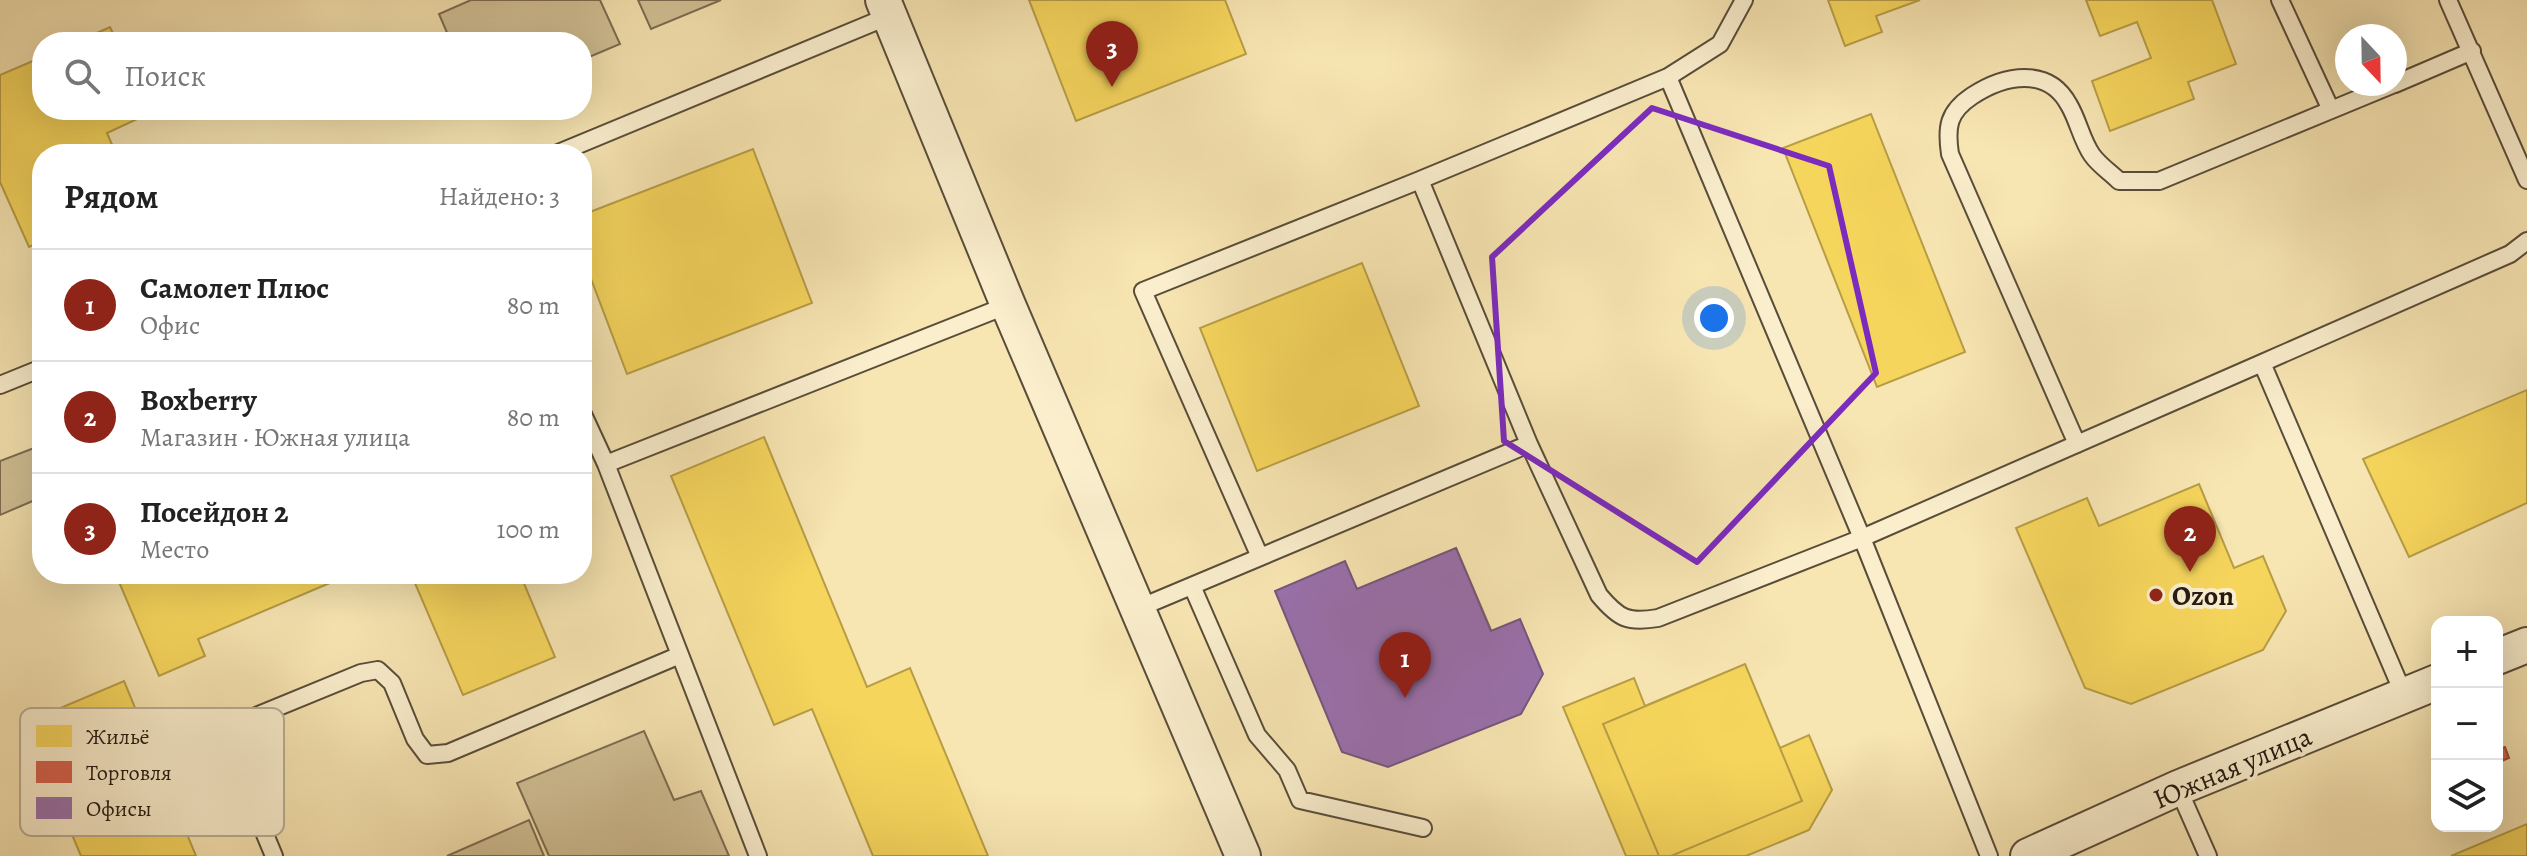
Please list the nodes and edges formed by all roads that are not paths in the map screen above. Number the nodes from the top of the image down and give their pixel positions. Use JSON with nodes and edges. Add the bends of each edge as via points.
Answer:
{"nodes":[{"id":1,"x":1744,"y":0,"type":"edge"},
{"id":2,"x":2280,"y":0,"type":"edge"},
{"id":3,"x":2448,"y":0,"type":"edge"},
{"id":4,"x":886,"y":8,"type":"edge"},
{"id":5,"x":2472,"y":51,"type":"junction"},
{"id":6,"x":1668,"y":77,"type":"junction"},
{"id":7,"x":2407,"y":79,"type":"edge"},
{"id":8,"x":2365,"y":96,"type":"edge"},
{"id":9,"x":2331,"y":110,"type":"junction"},
{"id":10,"x":579,"y":144,"type":"edge"},
{"id":11,"x":1420,"y":180,"type":"junction"},
{"id":12,"x":2527,"y":180,"type":"edge"},
{"id":13,"x":2527,"y":241,"type":"edge"},
{"id":14,"x":1008,"y":305,"type":"junction"},
{"id":15,"x":2262,"y":363,"type":"junction"},
{"id":16,"x":32,"y":372,"type":"edge"},
{"id":17,"x":0,"y":385,"type":"edge"},
{"id":18,"x":592,"y":434,"type":"edge"},
{"id":19,"x":1529,"y":444,"type":"junction"},
{"id":20,"x":2077,"y":444,"type":"junction"},
{"id":21,"x":606,"y":464,"type":"junction"},
{"id":22,"x":1862,"y":538,"type":"junction"},
{"id":23,"x":1260,"y":557,"type":"junction"},
{"id":24,"x":1192,"y":586,"type":"junction"},
{"id":25,"x":1139,"y":608,"type":"junction"},
{"id":26,"x":2527,"y":645,"type":"edge"},
{"id":27,"x":680,"y":655,"type":"junction"},
{"id":28,"x":2503,"y":655,"type":"edge"},
{"id":29,"x":2431,"y":684,"type":"edge"},
{"id":30,"x":2404,"y":695,"type":"junction"},
{"id":31,"x":276,"y":708,"type":"edge"},
{"id":32,"x":2178,"y":788,"type":"junction"},
{"id":33,"x":1423,"y":828,"type":"dead end"},
{"id":34,"x":266,"y":836,"type":"edge"},
{"id":35,"x":274,"y":856,"type":"edge"},
{"id":36,"x":758,"y":856,"type":"edge"},
{"id":37,"x":1243,"y":856,"type":"edge"},
{"id":38,"x":1989,"y":856,"type":"edge"},
{"id":39,"x":2028,"y":856,"type":"edge"},
{"id":40,"x":2208,"y":856,"type":"edge"}],
"edges":[{"from":1,"to":6,"type":"lane","via":[[1720,44]]},
{"from":2,"to":9,"type":"lane"},
{"from":3,"to":5,"type":"lane"},
{"from":4,"to":10,"type":"lane"},
{"from":4,"to":14,"type":"street"},
{"from":5,"to":7,"type":"lane"},
{"from":5,"to":12,"type":"lane"},
{"from":6,"to":11,"type":"lane"},
{"from":6,"to":22,"type":"lane"},
{"from":8,"to":9,"type":"lane"},
{"from":9,"to":20,"type":"lane","via":[[2159,181],[2119,181],[2092,155],[2068,102],[2054,85],[2033,77],[2011,80],[1974,94],[1956,109],[1947,131],[1950,154]]},
{"from":11,"to":19,"type":"lane"},
{"from":11,"to":23,"type":"lane","via":[[1143,291]]},
{"from":13,"to":15,"type":"lane","via":[[2510,254]]},
{"from":14,"to":21,"type":"lane"},
{"from":14,"to":25,"type":"street"},
{"from":15,"to":20,"type":"lane"},
{"from":15,"to":30,"type":"lane"},
{"from":16,"to":17,"type":"lane"},
{"from":18,"to":21,"type":"lane"},
{"from":19,"to":22,"type":"lane","via":[[1599,595],[1614,613],[1635,622],[1658,618]]},
{"from":19,"to":23,"type":"lane"},
{"from":20,"to":22,"type":"lane"},
{"from":21,"to":27,"type":"lane"},
{"from":22,"to":38,"type":"lane"},
{"from":23,"to":24,"type":"lane"},
{"from":24,"to":25,"type":"lane"},
{"from":24,"to":33,"type":"lane","via":[[1257,735],[1287,770],[1300,800]]},
{"from":25,"to":37,"type":"street"},
{"from":26,"to":28,"type":"street"},
{"from":27,"to":31,"type":"lane","via":[[448,753],[427,755],[392,683],[378,670]]},
{"from":27,"to":36,"type":"lane"},
{"from":29,"to":30,"type":"street","name":"Южная улица"},
{"from":30,"to":32,"type":"street","name":"Южная улица"},
{"from":32,"to":39,"type":"street","name":"Южная улица"},
{"from":32,"to":40,"type":"lane"},
{"from":34,"to":35,"type":"lane"}]}
